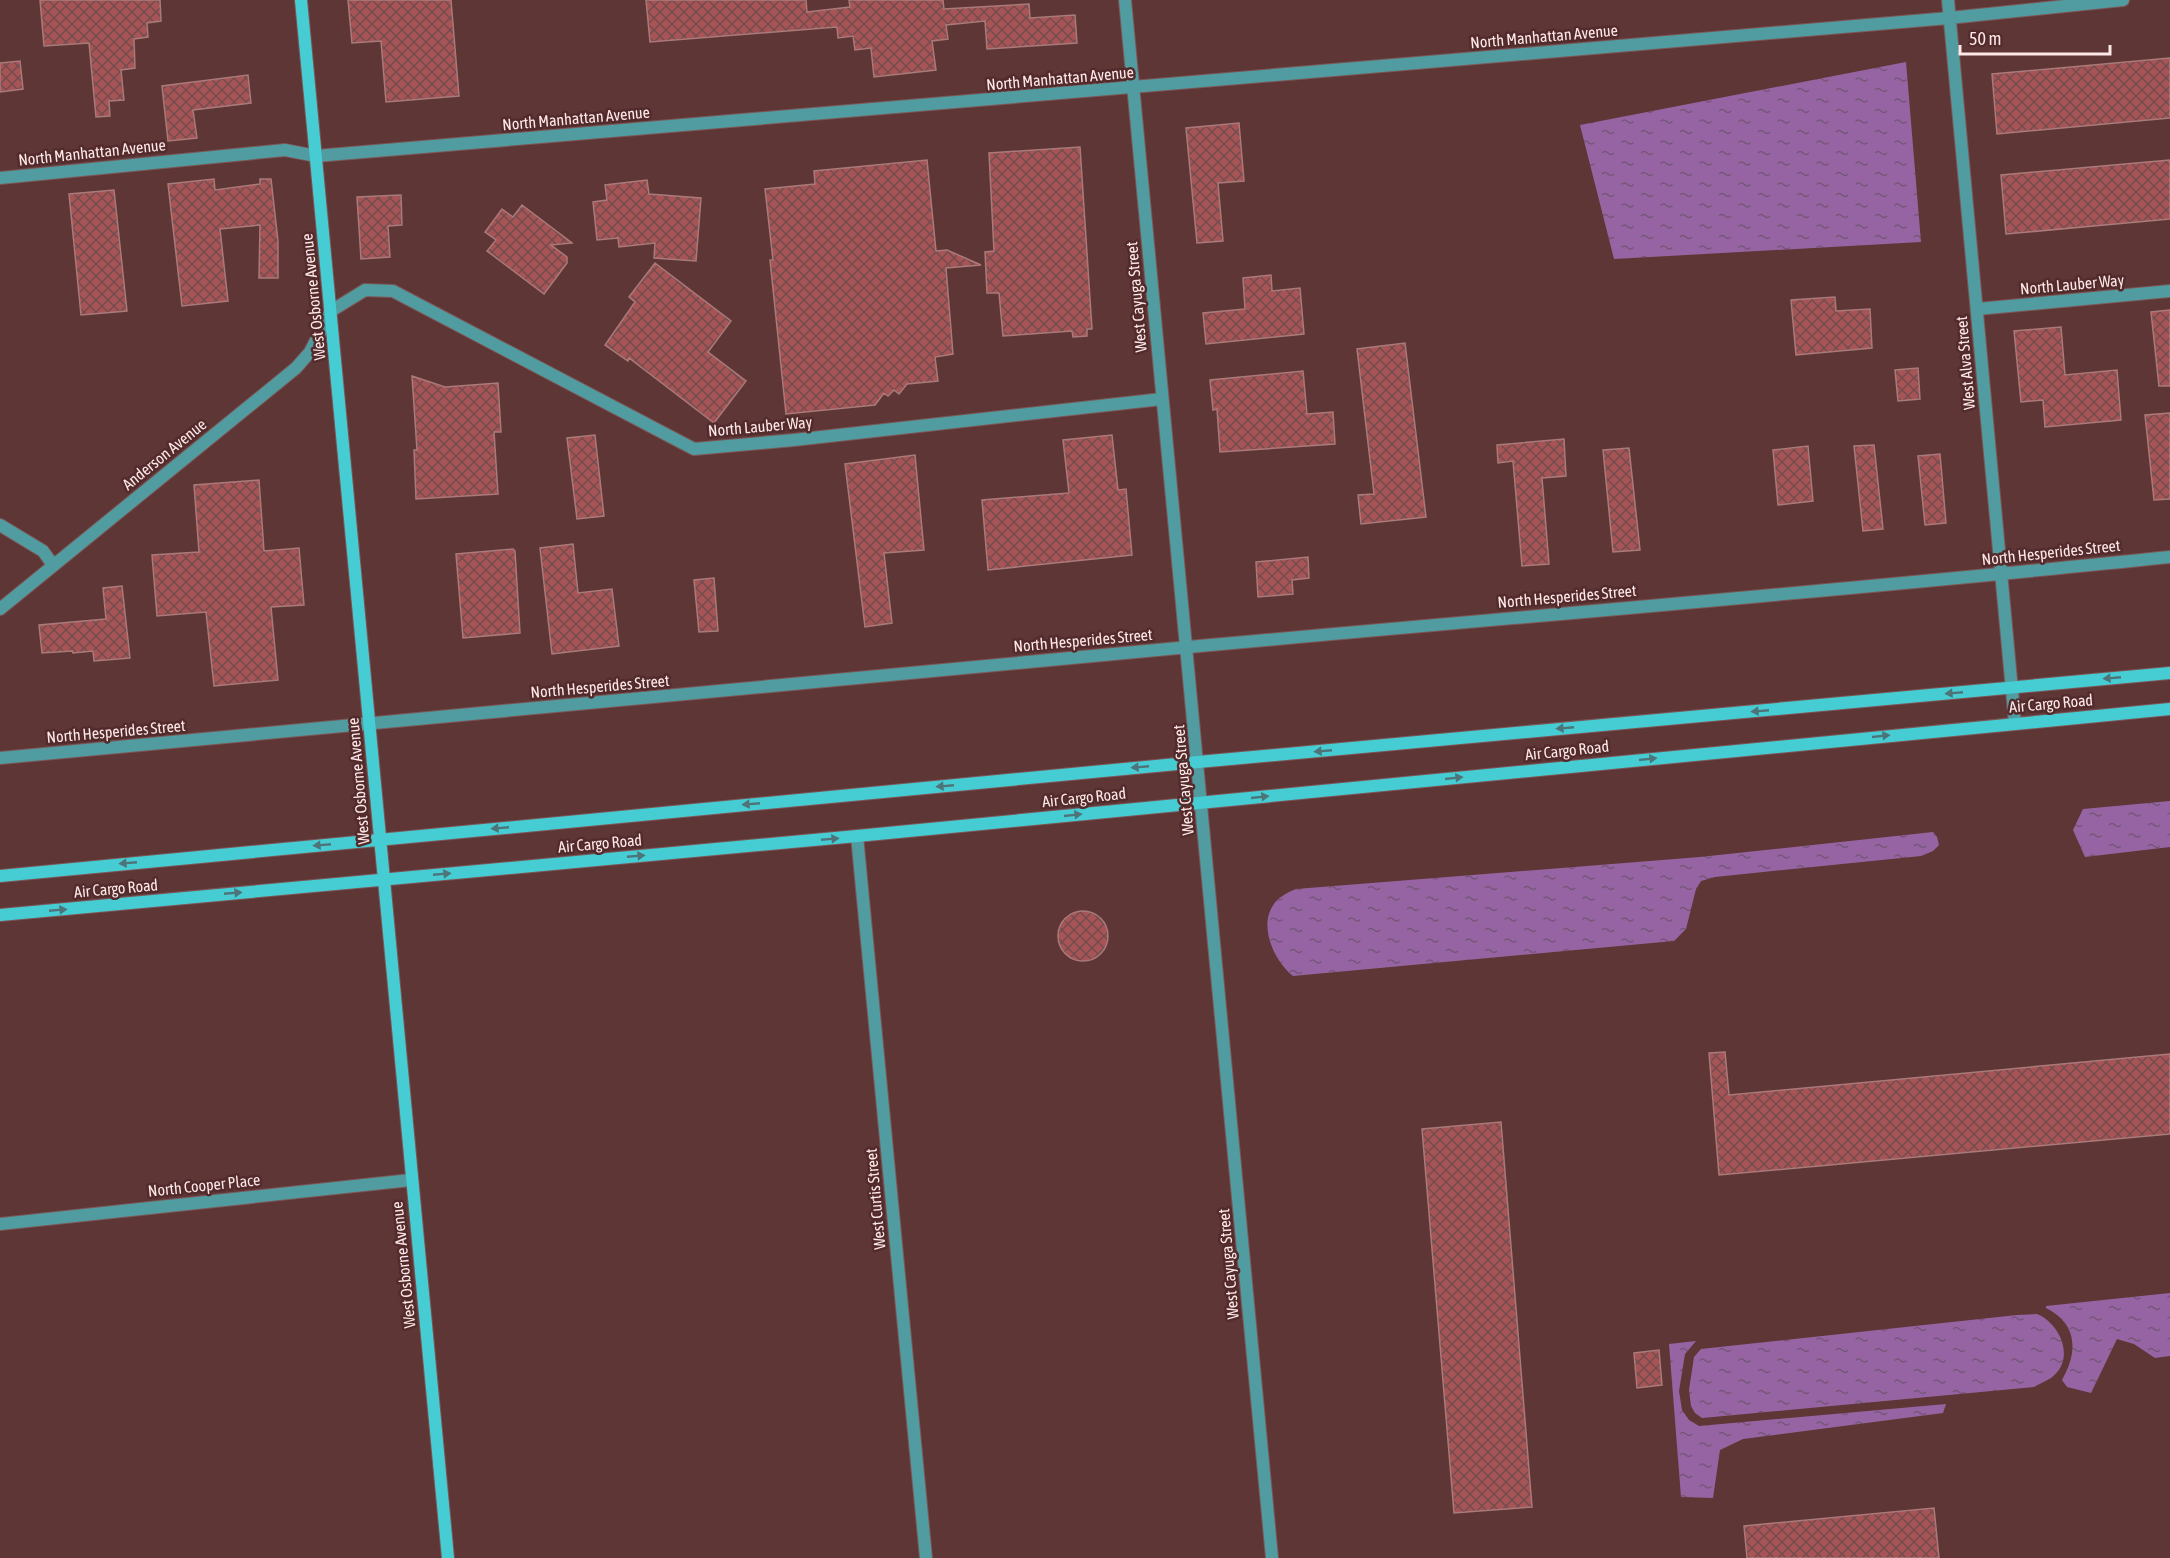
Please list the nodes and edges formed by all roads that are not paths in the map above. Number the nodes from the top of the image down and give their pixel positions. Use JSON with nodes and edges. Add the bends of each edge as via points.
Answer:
{"nodes":[{"id":1,"x":301,"y":0,"type":"edge"},
{"id":2,"x":1125,"y":0,"type":"edge"},
{"id":3,"x":1948,"y":0,"type":"edge"},
{"id":4,"x":2123,"y":0,"type":"edge"},
{"id":5,"x":1949,"y":18,"type":"junction"},
{"id":6,"x":1133,"y":88,"type":"junction"},
{"id":7,"x":316,"y":156,"type":"junction"},
{"id":8,"x":0,"y":178,"type":"edge"},
{"id":9,"x":2170,"y":291,"type":"edge"},
{"id":10,"x":1977,"y":309,"type":"junction"},
{"id":11,"x":331,"y":311,"type":"junction"},
{"id":12,"x":1162,"y":399,"type":"junction"},
{"id":13,"x":0,"y":525,"type":"edge"},
{"id":14,"x":2170,"y":557,"type":"edge"},
{"id":15,"x":53,"y":565,"type":"junction"},
{"id":16,"x":2002,"y":574,"type":"junction"},
{"id":17,"x":0,"y":609,"type":"edge"},
{"id":18,"x":1187,"y":647,"type":"junction"},
{"id":19,"x":2170,"y":673,"type":"edge"},
{"id":20,"x":2012,"y":688,"type":"junction"},
{"id":21,"x":2170,"y":709,"type":"edge"},
{"id":22,"x":2015,"y":723,"type":"junction"},
{"id":23,"x":369,"y":725,"type":"junction"},
{"id":24,"x":0,"y":758,"type":"edge"},
{"id":25,"x":1198,"y":762,"type":"junction"},
{"id":26,"x":1202,"y":802,"type":"junction"},
{"id":27,"x":857,"y":836,"type":"junction"},
{"id":28,"x":380,"y":839,"type":"junction"},
{"id":29,"x":0,"y":876,"type":"edge"},
{"id":30,"x":384,"y":879,"type":"junction"},
{"id":31,"x":0,"y":915,"type":"edge"},
{"id":32,"x":411,"y":1180,"type":"junction"},
{"id":33,"x":0,"y":1224,"type":"edge"},
{"id":34,"x":448,"y":1558,"type":"edge"},
{"id":35,"x":926,"y":1558,"type":"edge"},
{"id":36,"x":1272,"y":1558,"type":"edge"}],
"edges":[{"from":1,"to":7,"type":"street","name":"West Osborne Avenue"},
{"from":2,"to":6,"type":"street","name":"West Cayuga Street"},
{"from":3,"to":5,"type":"street","name":"West Alva Street"},
{"from":4,"to":5,"type":"street","name":"North Manhattan Avenue"},
{"from":5,"to":6,"type":"street","name":"North Manhattan Avenue"},
{"from":5,"to":10,"type":"street","name":"West Alva Street"},
{"from":6,"to":7,"type":"street","name":"North Manhattan Avenue"},
{"from":6,"to":12,"type":"street","name":"West Cayuga Street"},
{"from":7,"to":8,"type":"street","name":"North Manhattan Avenue","via":[[285,150]]},
{"from":7,"to":11,"type":"street","name":"West Osborne Avenue"},
{"from":9,"to":10,"type":"street","name":"North Lauber Way"},
{"from":10,"to":16,"type":"street","name":"West Alva Street"},
{"from":11,"to":12,"type":"street","name":"North Lauber Way","via":[[365,290],[393,291],[694,449]]},
{"from":11,"to":15,"type":"street","name":"Anderson Avenue","via":[[310,352],[296,368]]},
{"from":11,"to":23,"type":"street","name":"West Osborne Avenue"},
{"from":12,"to":18,"type":"street","name":"West Cayuga Street"},
{"from":13,"to":15,"type":"street","via":[[43,551]]},
{"from":14,"to":16,"type":"street","name":"North Hesperides Street"},
{"from":15,"to":17,"type":"street","name":"Anderson Avenue"},
{"from":16,"to":18,"type":"street","name":"North Hesperides Street"},
{"from":16,"to":20,"type":"street","name":"West Alva Street"},
{"from":18,"to":23,"type":"street","name":"North Hesperides Street"},
{"from":18,"to":25,"type":"street","name":"West Cayuga Street"},
{"from":19,"to":20,"type":"street","name":"Air Cargo Road","one_way":true},
{"from":20,"to":22,"type":"street","name":"West Alva Street"},
{"from":20,"to":25,"type":"street","name":"Air Cargo Road","one_way":true},
{"from":21,"to":22,"type":"street","name":"Air Cargo Road"},
{"from":26,"to":22,"type":"street","name":"Air Cargo Road","one_way":true},
{"from":23,"to":24,"type":"street","name":"North Hesperides Street"},
{"from":23,"to":28,"type":"street","name":"West Osborne Avenue"},
{"from":25,"to":26,"type":"street","name":"West Cayuga Street"},
{"from":25,"to":28,"type":"street","name":"Air Cargo Road","one_way":true},
{"from":27,"to":26,"type":"street","name":"Air Cargo Road","one_way":true},
{"from":26,"to":36,"type":"street","name":"West Cayuga Street"},
{"from":30,"to":27,"type":"street","name":"Air Cargo Road","one_way":true},
{"from":27,"to":35,"type":"street","name":"West Curtis Street"},
{"from":28,"to":29,"type":"street","name":"Air Cargo Road","one_way":true},
{"from":28,"to":30,"type":"street","name":"West Osborne Avenue"},
{"from":31,"to":30,"type":"street","name":"Air Cargo Road","one_way":true},
{"from":30,"to":32,"type":"street","name":"West Osborne Avenue"},
{"from":32,"to":33,"type":"street","name":"North Cooper Place"},
{"from":32,"to":34,"type":"street","name":"West Osborne Avenue"}]}
